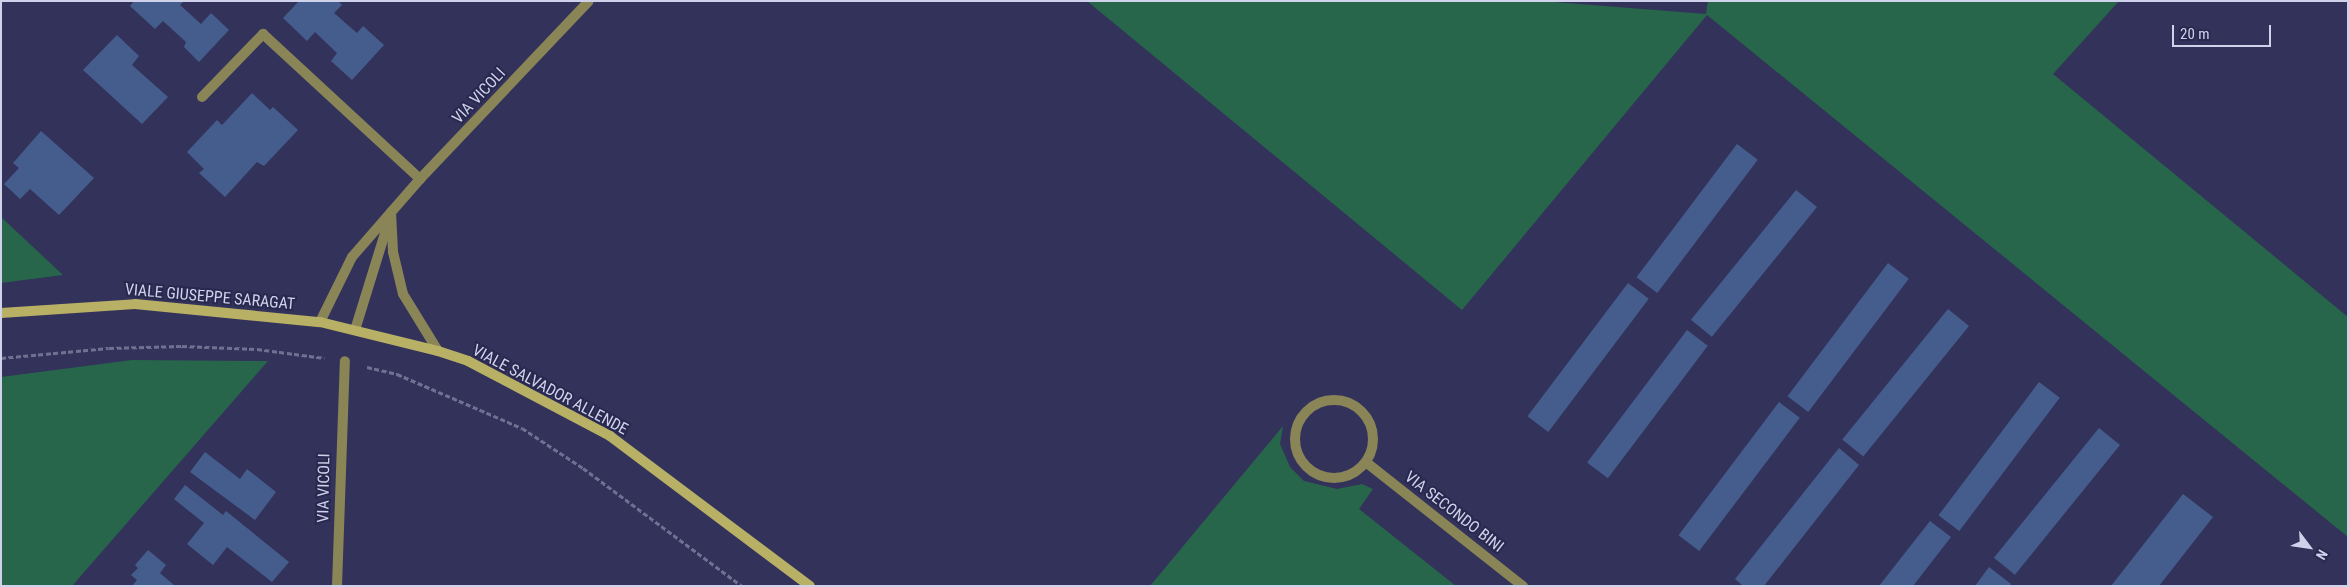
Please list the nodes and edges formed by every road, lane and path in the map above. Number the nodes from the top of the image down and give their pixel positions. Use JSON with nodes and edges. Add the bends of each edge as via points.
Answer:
{"nodes":[{"id":1,"x":589,"y":1,"type":"edge"},
{"id":2,"x":202,"y":97,"type":"dead end"},
{"id":3,"x":420,"y":179,"type":"junction"},
{"id":4,"x":391,"y":212,"type":"junction"},
{"id":5,"x":1,"y":313,"type":"edge"},
{"id":6,"x":320,"y":322,"type":"junction"},
{"id":7,"x":355,"y":330,"type":"junction"},
{"id":8,"x":438,"y":351,"type":"junction"},
{"id":9,"x":1,"y":358,"type":"edge"},
{"id":10,"x":345,"y":361,"type":"junction"},
{"id":11,"x":1367,"y":463,"type":"junction"},
{"id":12,"x":337,"y":586,"type":"edge"},
{"id":13,"x":742,"y":586,"type":"edge"},
{"id":14,"x":810,"y":586,"type":"edge"},
{"id":15,"x":1522,"y":586,"type":"edge"}],
"edges":[{"from":1,"to":3,"type":"street","name":"VIA VICOLI"},
{"from":2,"to":3,"type":"street","via":[[262,34]]},
{"from":3,"to":4,"type":"street","name":"VIA VICOLI"},
{"from":4,"to":6,"type":"street","name":"VIA VICOLI","via":[[352,257]]},
{"from":4,"to":7,"type":"street","name":"VIA VICOLI"},
{"from":4,"to":8,"type":"street","via":[[392,252],[403,294]]},
{"from":5,"to":6,"type":"main road","name":"VIALE GIUSEPPE SARAGAT","via":[[135,304]]},
{"from":6,"to":7,"type":"main road","name":"VIALE GIUSEPPE SARAGAT"},
{"from":7,"to":8,"type":"main road","name":"VIALE SALVADOR ALLENDE"},
{"from":8,"to":14,"type":"main road","name":"VIALE SALVADOR ALLENDE","via":[[468,361],[610,436]]},
{"from":9,"to":10,"type":"path","via":[[110,348],[182,346],[257,349]]},
{"from":10,"to":12,"type":"street","name":"VIA VICOLI"},
{"from":10,"to":13,"type":"path","via":[[396,374],[522,428],[591,473]]},
{"from":11,"to":11,"type":"street","via":[[1372,451],[1373,431],[1365,414],[1355,405],[1330,400],[1317,404],[1299,422],[1296,448],[1300,460],[1315,475],[1338,479],[1359,471]]},
{"from":11,"to":15,"type":"street","name":"VIA SECONDO BINI"}]}
